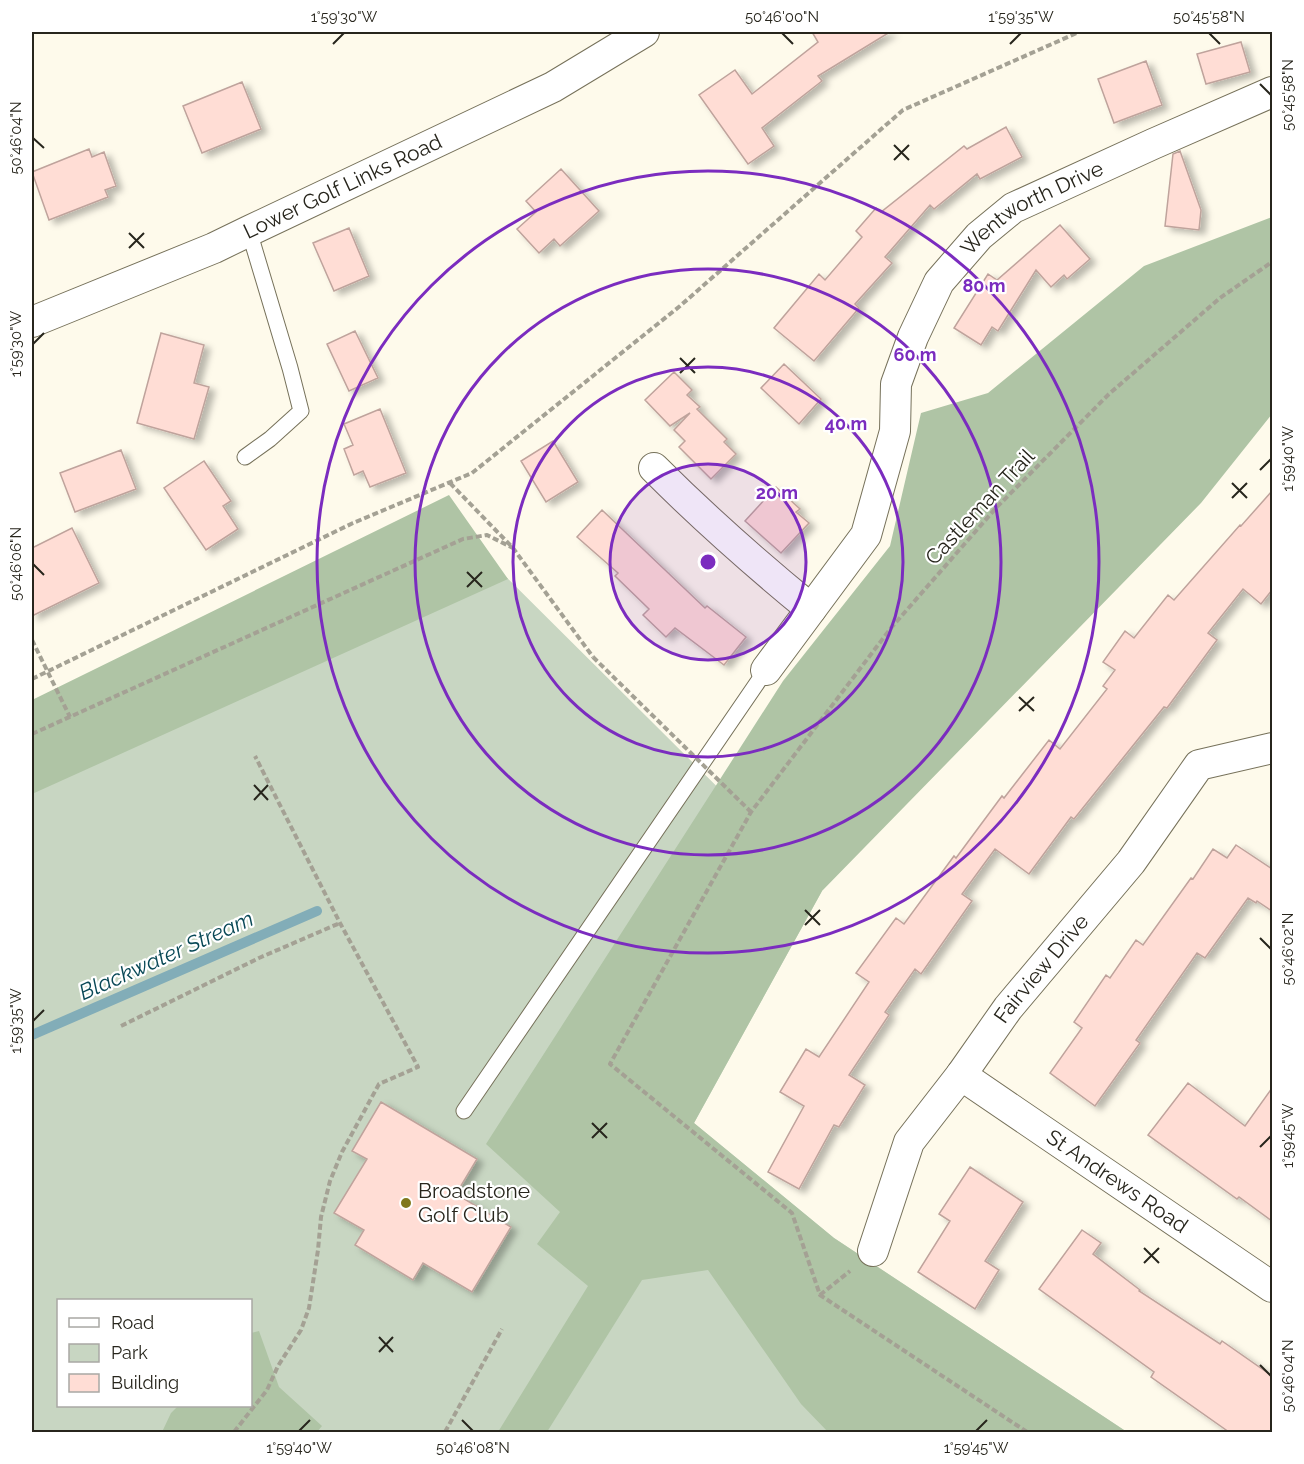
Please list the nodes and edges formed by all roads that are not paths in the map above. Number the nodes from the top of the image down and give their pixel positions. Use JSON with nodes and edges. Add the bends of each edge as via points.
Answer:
{"nodes":[{"id":1,"x":644,"y":32,"type":"edge"},
{"id":2,"x":1272,"y":92,"type":"edge"},
{"id":3,"x":249,"y":231,"type":"junction"},
{"id":4,"x":32,"y":322,"type":"edge"},
{"id":5,"x":245,"y":457,"type":"dead end"},
{"id":6,"x":654,"y":468,"type":"dead end"},
{"id":7,"x":811,"y":609,"type":"junction"},
{"id":8,"x":766,"y":670,"type":"joint"},
{"id":9,"x":1272,"y":748,"type":"edge"},
{"id":10,"x":961,"y":1075,"type":"junction"},
{"id":11,"x":464,"y":1111,"type":"dead end"},
{"id":12,"x":873,"y":1251,"type":"road end"},
{"id":13,"x":1272,"y":1287,"type":"edge"}],
"edges":[{"from":1,"to":3,"type":"street","name":"Lower Golf Links Road","via":[[553,87]]},
{"from":2,"to":7,"type":"street","name":"Wentworth Drive","via":[[1013,208],[972,244],[939,282],[896,384],[895,431],[866,535]]},
{"from":3,"to":4,"type":"street","name":"Lower Golf Links Road"},
{"from":3,"to":5,"type":"lane","via":[[301,411]]},
{"from":6,"to":7,"type":"street","via":[[699,513]]},
{"from":7,"to":8,"type":"street","name":"Wentworth Drive"},
{"from":8,"to":11,"type":"lane"},
{"from":9,"to":10,"type":"street","name":"Fairview Drive","via":[[1199,765],[1131,862],[1008,1008]]},
{"from":10,"to":12,"type":"street","name":"Fairview Drive","via":[[909,1142]]},
{"from":10,"to":13,"type":"street","name":"St Andrews Road"}]}
